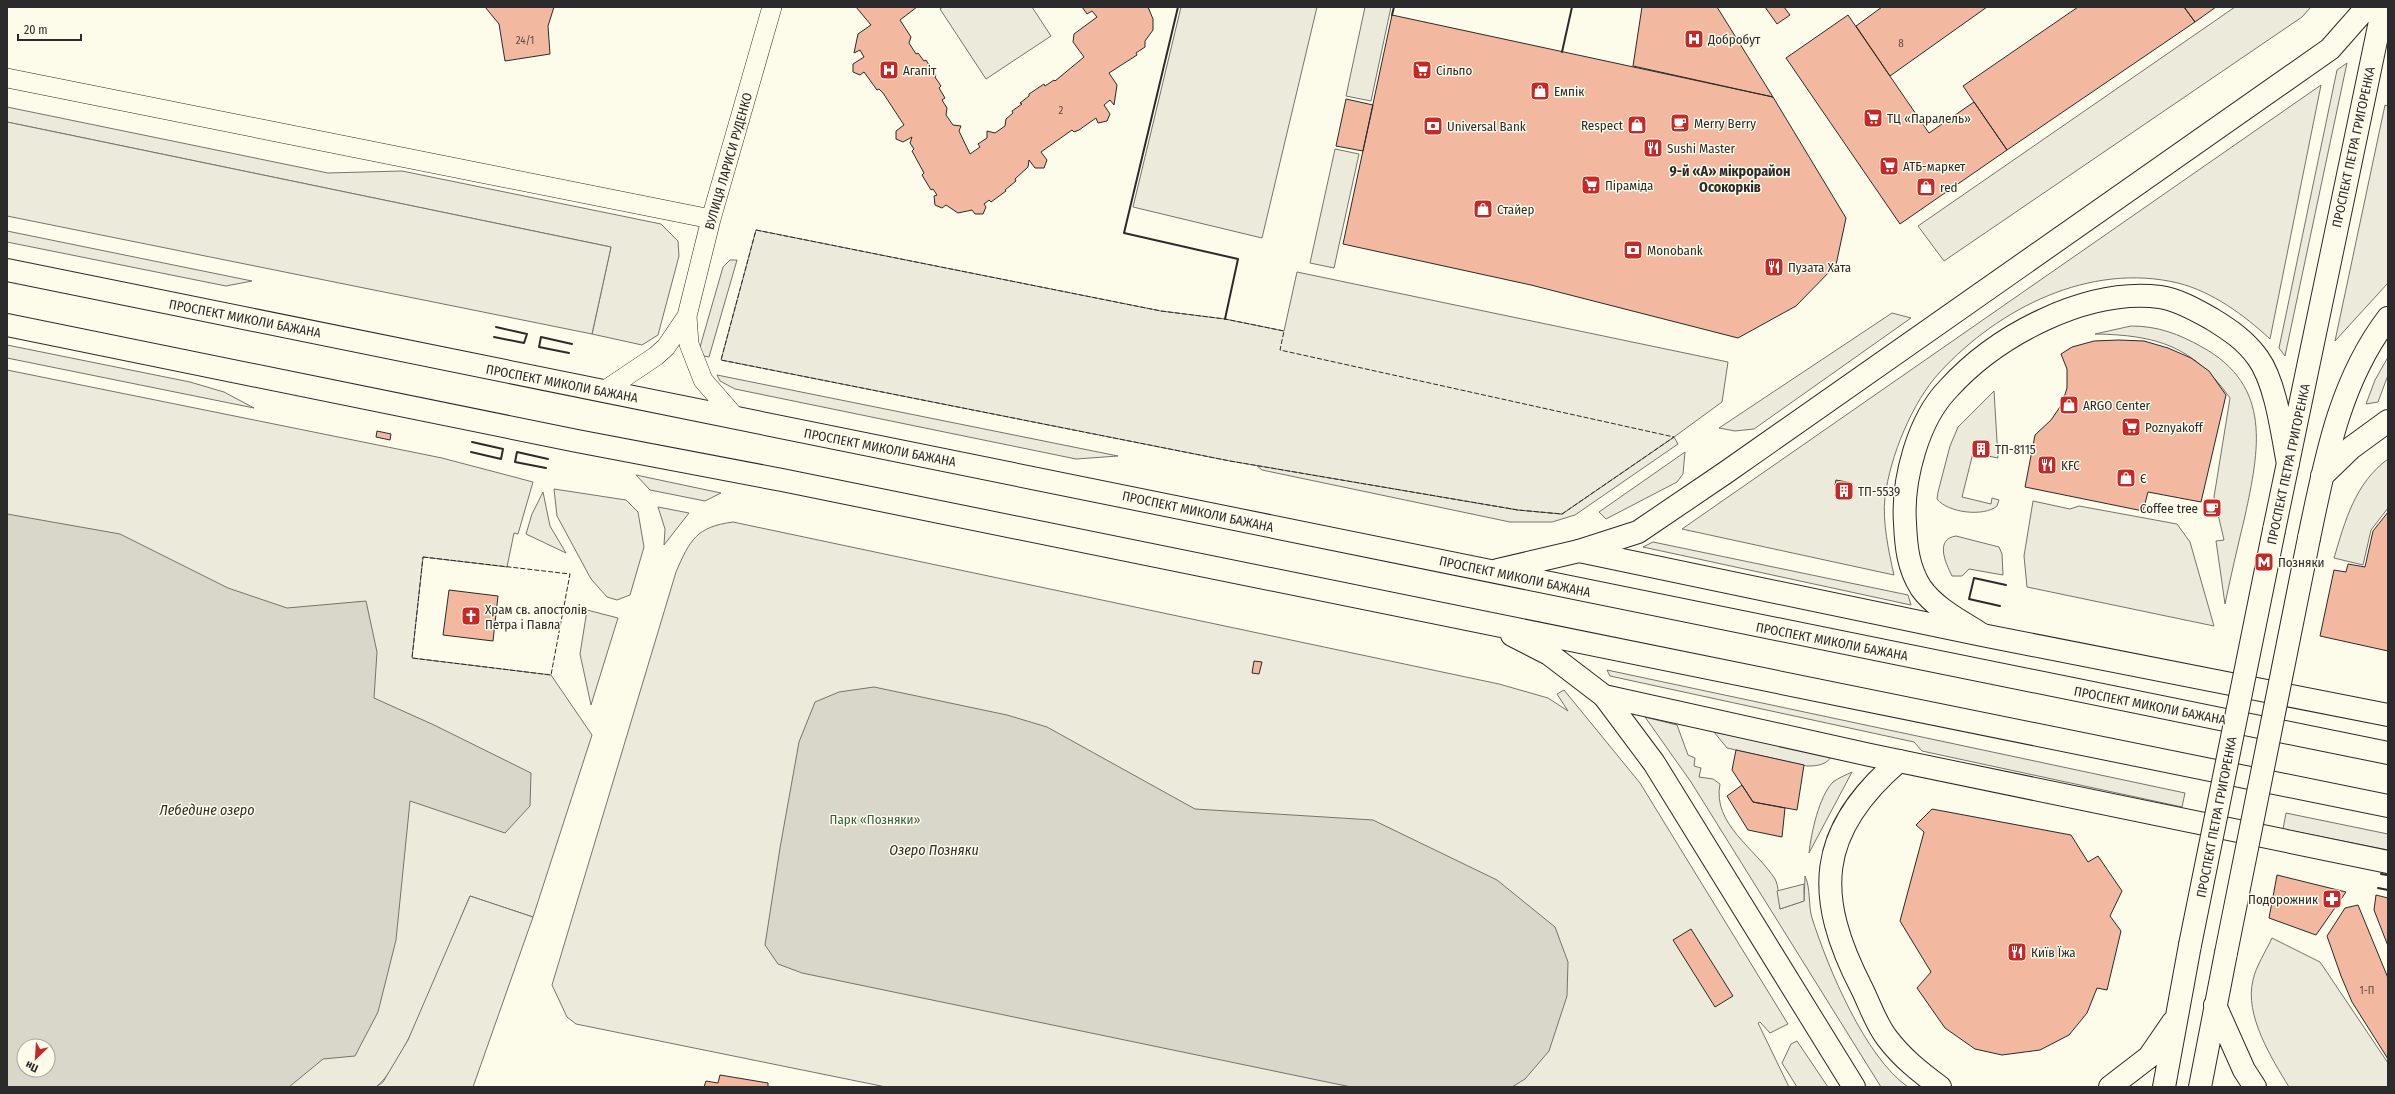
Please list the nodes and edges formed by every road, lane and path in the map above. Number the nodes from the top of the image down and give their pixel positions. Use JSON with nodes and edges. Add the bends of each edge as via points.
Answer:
{"nodes":[{"id":1,"x":772,"y":7,"type":"edge"},
{"id":2,"x":2367,"y":7,"type":"edge"},
{"id":3,"x":2383,"y":7,"type":"edge"},
{"id":4,"x":7,"y":78,"type":"edge"},
{"id":5,"x":711,"y":219,"type":"junction"},
{"id":6,"x":7,"y":270,"type":"edge"},
{"id":7,"x":687,"y":316,"type":"junction"},
{"id":8,"x":2388,"y":318,"type":"edge"},
{"id":9,"x":7,"y":325,"type":"edge"},
{"id":10,"x":604,"y":391,"type":"junction"},
{"id":11,"x":736,"y":418,"type":"junction"},
{"id":12,"x":2388,"y":421,"type":"edge"},
{"id":13,"x":2288,"y":464,"type":"junction"},
{"id":14,"x":2322,"y":476,"type":"junction"},
{"id":15,"x":1580,"y":551,"type":"junction"},
{"id":16,"x":1491,"y":572,"type":"junction"},
{"id":17,"x":1487,"y":623,"type":"junction"},
{"id":18,"x":1982,"y":635,"type":"junction"},
{"id":19,"x":1604,"y":696,"type":"junction"},
{"id":20,"x":2388,"y":715,"type":"edge"},
{"id":21,"x":2388,"y":753,"type":"edge"},
{"id":22,"x":1899,"y":761,"type":"junction"},
{"id":23,"x":2388,"y":806,"type":"edge"},
{"id":24,"x":2388,"y":862,"type":"edge"},
{"id":25,"x":2215,"y":1005,"type":"junction"},
{"id":26,"x":2177,"y":1018,"type":"junction"},
{"id":27,"x":1854,"y":1087,"type":"edge"},
{"id":28,"x":1940,"y":1087,"type":"edge"},
{"id":29,"x":2110,"y":1087,"type":"edge"},
{"id":30,"x":2164,"y":1087,"type":"edge"},
{"id":31,"x":2200,"y":1087,"type":"edge"},
{"id":32,"x":2254,"y":1087,"type":"edge"}],
"edges":[{"from":1,"to":5,"type":"street","name":"ВУЛИЦЯ ЛАРИСИ РУДЕНКО"},
{"from":2,"to":15,"type":"main road","via":[[2330,49],[1725,473],[1638,532]]},
{"from":3,"to":13,"type":"main road","name":"ПРОСПЕКТ ПЕТРА ГРИГОРЕНКА"},
{"from":4,"to":5,"type":"street"},
{"from":5,"to":7,"type":"street","name":"ВУЛИЦЯ ЛАРИСИ РУДЕНКО"},
{"from":6,"to":10,"type":"main road","name":"ПРОСПЕКТ МИКОЛИ БАЖАНА"},
{"from":7,"to":10,"type":"street","name":"ВУЛИЦЯ ЛАРИСИ РУДЕНКО","via":[[666,347]]},
{"from":7,"to":11,"type":"street","name":"ВУЛИЦЯ ЛАРИСИ РУДЕНКО","via":[[689,344],[703,380]]},
{"from":8,"to":14,"type":"main road","via":[[2348,389],[2334,426]]},
{"from":9,"to":17,"type":"main road"},
{"from":10,"to":11,"type":"main road","name":"ПРОСПЕКТ МИКОЛИ БАЖАНА"},
{"from":11,"to":16,"type":"main road","name":"ПРОСПЕКТ МИКОЛИ БАЖАНА"},
{"from":12,"to":14,"type":"main road","via":[[2351,448]]},
{"from":13,"to":18,"type":"main road","via":[[2274,397],[2259,359],[2234,333],[2201,313],[2162,297],[2122,295],[2084,304],[2052,316],[2019,334],[1988,353],[1947,389],[1927,420],[1913,456],[1903,503],[1907,556],[1922,588],[1946,612]]},
{"from":13,"to":26,"type":"main road","name":"ПРОСПЕКТ ПЕТРА ГРИГОРЕНКА","bridge":true},
{"from":14,"to":25,"type":"main road","bridge":true},
{"from":15,"to":16,"type":"main road"},
{"from":15,"to":18,"type":"main road"},
{"from":16,"to":21,"type":"main road","name":"ПРОСПЕКТ МИКОЛИ БАЖАНА"},
{"from":17,"to":19,"type":"main road","via":[[1549,654]]},
{"from":17,"to":23,"type":"main road"},
{"from":18,"to":20,"type":"main road"},
{"from":19,"to":22,"type":"main road"},
{"from":19,"to":27,"type":"main road","via":[[1654,763]]},
{"from":22,"to":24,"type":"main road"},
{"from":22,"to":28,"type":"main road","via":[[1867,792],[1847,819],[1835,848],[1829,880],[1832,915],[1845,956],[1886,1037],[1912,1067]]},
{"from":25,"to":31,"type":"main road"},
{"from":25,"to":32,"type":"main road"},
{"from":26,"to":29,"type":"main road","via":[[2149,1057]]},
{"from":26,"to":30,"type":"main road","name":"ПРОСПЕКТ ПЕТРА ГРИГОРЕНКА"}]}
